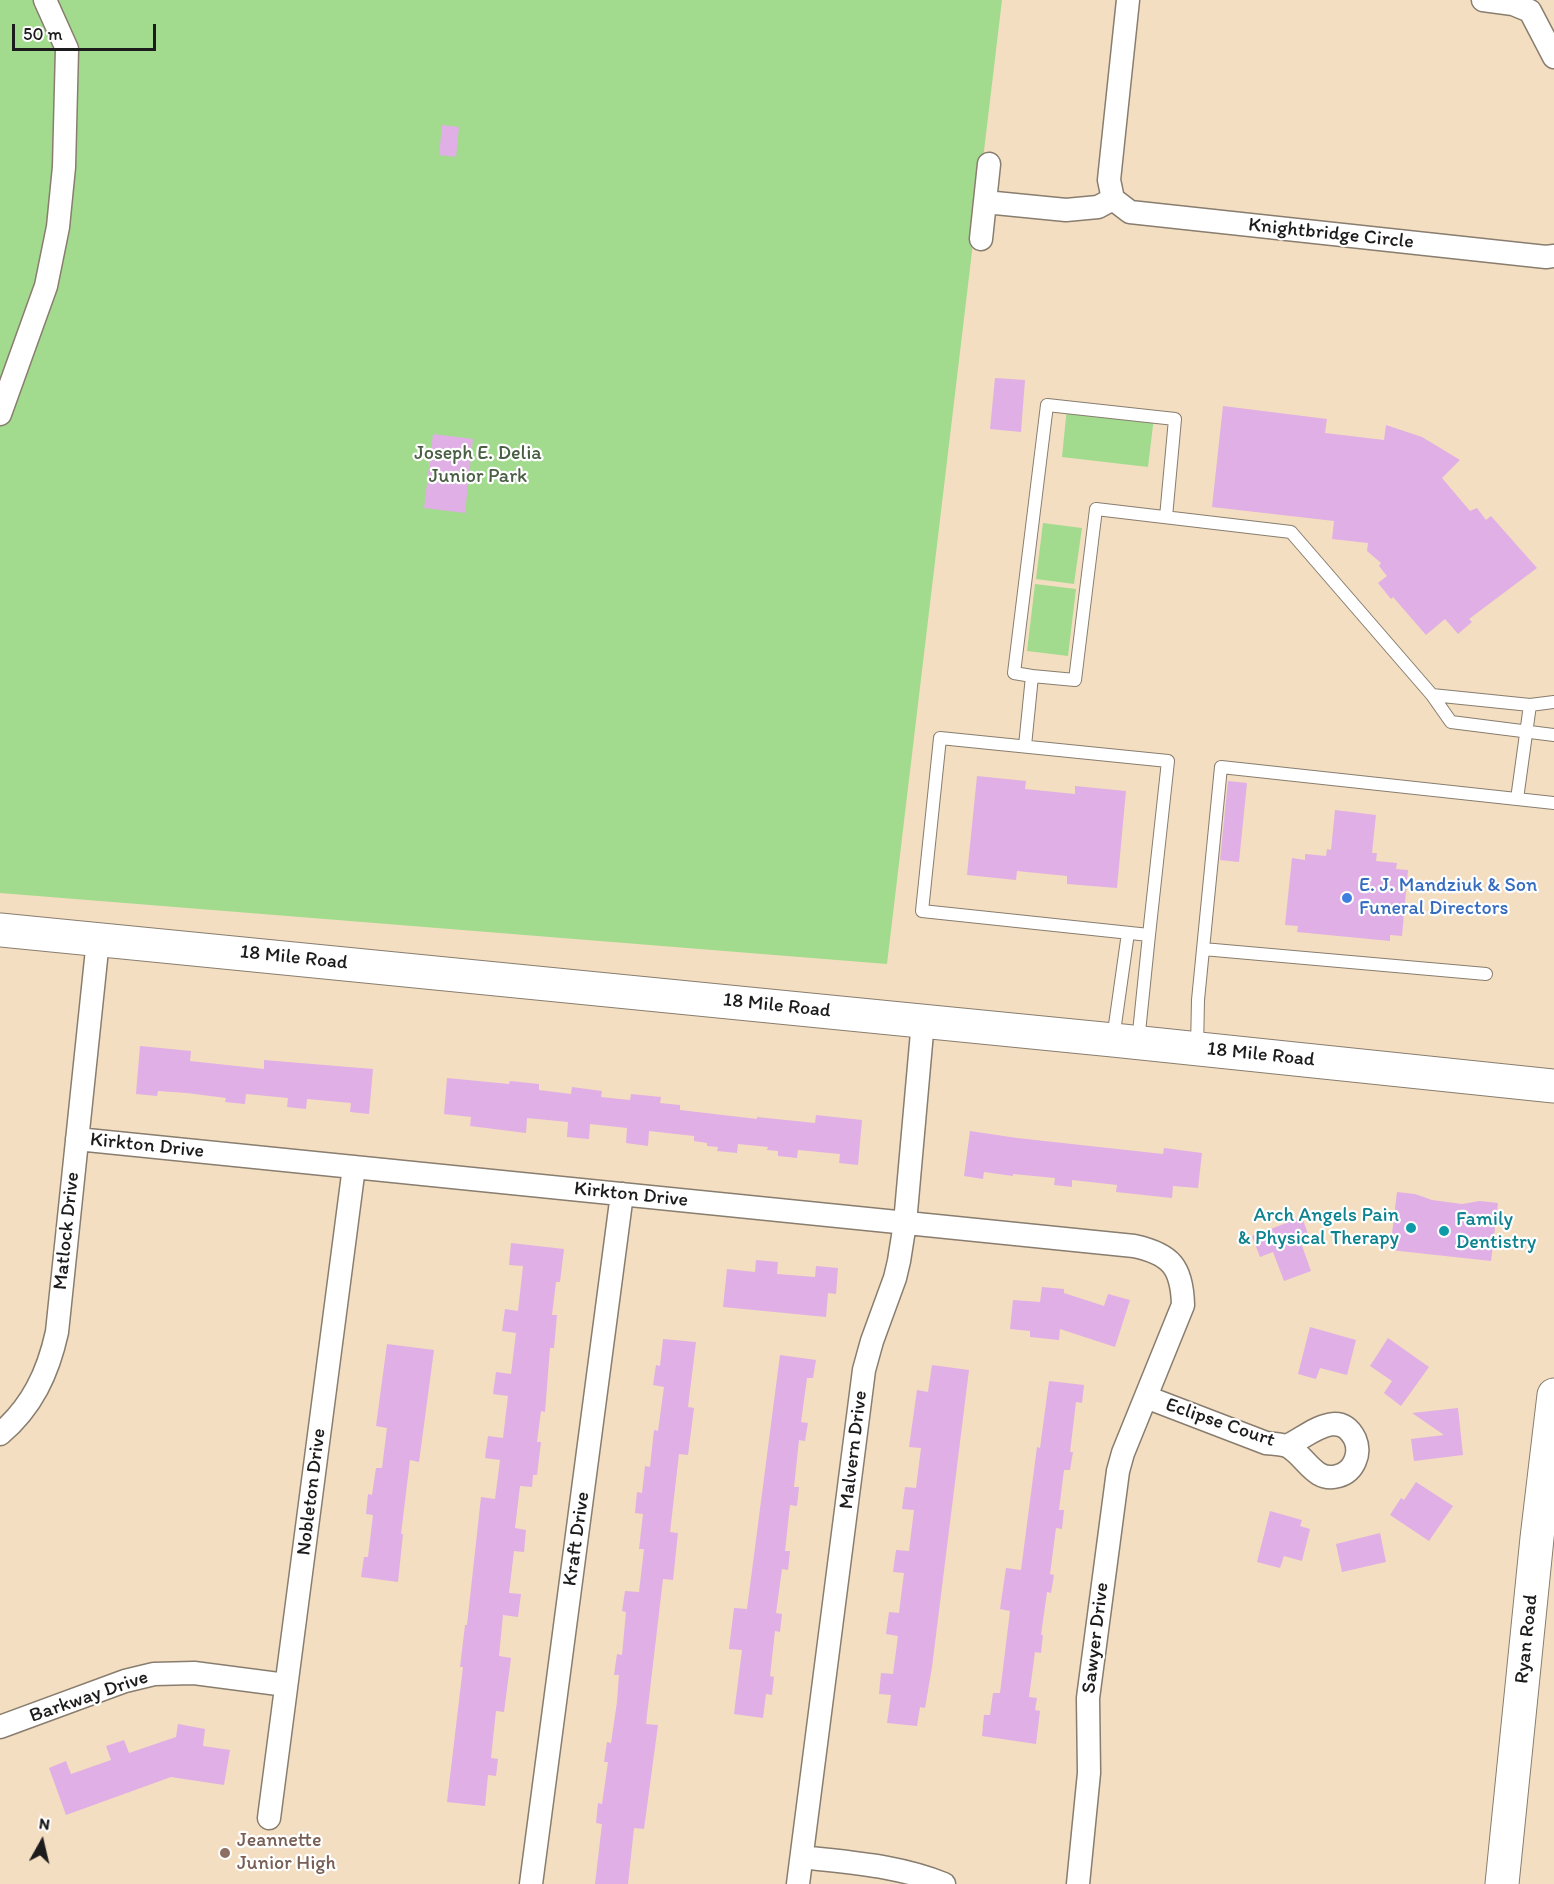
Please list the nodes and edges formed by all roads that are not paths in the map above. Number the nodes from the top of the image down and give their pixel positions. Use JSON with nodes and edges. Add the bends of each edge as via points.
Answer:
{"nodes":[{"id":1,"x":45,"y":0,"type":"edge"},
{"id":2,"x":1128,"y":0,"type":"edge"},
{"id":3,"x":1483,"y":0,"type":"edge"},
{"id":4,"x":1554,"y":57,"type":"edge"},
{"id":5,"x":989,"y":164,"type":"dead end"},
{"id":6,"x":1113,"y":199,"type":"junction"},
{"id":7,"x":985,"y":202,"type":"junction"},
{"id":8,"x":981,"y":239,"type":"dead end"},
{"id":9,"x":1554,"y":256,"type":"edge"},
{"id":10,"x":0,"y":414,"type":"edge"},
{"id":11,"x":1166,"y":517,"type":"junction"},
{"id":12,"x":1032,"y":676,"type":"junction"},
{"id":13,"x":1432,"y":695,"type":"junction"},
{"id":14,"x":1554,"y":702,"type":"edge"},
{"id":15,"x":1530,"y":705,"type":"junction"},
{"id":16,"x":1527,"y":731,"type":"junction"},
{"id":17,"x":1554,"y":735,"type":"edge"},
{"id":18,"x":1025,"y":746,"type":"junction"},
{"id":19,"x":1516,"y":799,"type":"junction"},
{"id":20,"x":1554,"y":803,"type":"edge"},
{"id":21,"x":0,"y":930,"type":"edge"},
{"id":22,"x":1128,"y":933,"type":"junction"},
{"id":23,"x":1149,"y":935,"type":"junction"},
{"id":24,"x":98,"y":940,"type":"junction"},
{"id":25,"x":1203,"y":949,"type":"junction"},
{"id":26,"x":1486,"y":974,"type":"dead end"},
{"id":27,"x":923,"y":1021,"type":"junction"},
{"id":28,"x":1126,"y":1041,"type":"junction"},
{"id":29,"x":1197,"y":1048,"type":"junction"},
{"id":30,"x":1554,"y":1086,"type":"edge"},
{"id":31,"x":77,"y":1139,"type":"junction"},
{"id":32,"x":354,"y":1167,"type":"junction"},
{"id":33,"x":622,"y":1194,"type":"junction"},
{"id":34,"x":905,"y":1223,"type":"junction"},
{"id":35,"x":1178,"y":1269,"type":"joint"},
{"id":36,"x":1554,"y":1395,"type":"edge"},
{"id":37,"x":1146,"y":1397,"type":"junction"},
{"id":38,"x":0,"y":1434,"type":"edge"},
{"id":39,"x":1287,"y":1446,"type":"dead end"},
{"id":40,"x":286,"y":1685,"type":"junction"},
{"id":41,"x":0,"y":1727,"type":"edge"},
{"id":42,"x":269,"y":1818,"type":"dead end"},
{"id":43,"x":801,"y":1857,"type":"junction"},
{"id":44,"x":531,"y":1884,"type":"edge"},
{"id":45,"x":798,"y":1884,"type":"edge"},
{"id":46,"x":944,"y":1884,"type":"edge"},
{"id":47,"x":1078,"y":1884,"type":"edge"},
{"id":48,"x":1502,"y":1884,"type":"edge"}],
"edges":[{"from":1,"to":10,"type":"street","via":[[67,49],[58,227],[46,286]]},
{"from":2,"to":6,"type":"street","via":[[1109,180]]},
{"from":3,"to":4,"type":"street","via":[[1530,10]]},
{"from":5,"to":7,"type":"street"},
{"from":6,"to":7,"type":"street","via":[[1098,207],[1066,210]]},
{"from":6,"to":9,"type":"street","name":"Knightbridge Circle","via":[[1130,212]]},
{"from":7,"to":8,"type":"street"},
{"from":11,"to":12,"type":"lane","via":[[1096,509],[1075,680]]},
{"from":11,"to":12,"type":"lane","via":[[1175,419],[1047,405],[1014,673]]},
{"from":11,"to":13,"type":"lane","via":[[1291,532]]},
{"from":12,"to":18,"type":"lane"},
{"from":13,"to":15,"type":"lane"},
{"from":13,"to":16,"type":"lane","via":[[1451,722]]},
{"from":14,"to":15,"type":"lane"},
{"from":15,"to":16,"type":"lane"},
{"from":16,"to":17,"type":"lane"},
{"from":16,"to":19,"type":"lane"},
{"from":18,"to":22,"type":"lane","via":[[940,738],[922,911]]},
{"from":18,"to":23,"type":"lane","via":[[1168,761]]},
{"from":19,"to":20,"type":"lane"},
{"from":19,"to":25,"type":"lane","via":[[1221,767]]},
{"from":21,"to":24,"type":"main road","name":"18 Mile Road"},
{"from":22,"to":23,"type":"lane"},
{"from":22,"to":28,"type":"lane"},
{"from":23,"to":28,"type":"lane"},
{"from":24,"to":27,"type":"main road","name":"18 Mile Road"},
{"from":24,"to":31,"type":"street","name":"Matlock Drive"},
{"from":25,"to":26,"type":"lane"},
{"from":25,"to":29,"type":"lane"},
{"from":27,"to":28,"type":"main road","name":"18 Mile Road"},
{"from":27,"to":34,"type":"street","name":"Malvern Drive"},
{"from":28,"to":29,"type":"main road","name":"18 Mile Road"},
{"from":29,"to":30,"type":"main road","name":"18 Mile Road"},
{"from":31,"to":32,"type":"street","name":"Kirkton Drive"},
{"from":31,"to":38,"type":"street","name":"Matlock Drive","via":[[57,1332],[38,1389],[26,1408]]},
{"from":32,"to":33,"type":"street","name":"Kirkton Drive"},
{"from":32,"to":40,"type":"street","name":"Nobleton Drive"},
{"from":33,"to":34,"type":"street","name":"Kirkton Drive"},
{"from":33,"to":44,"type":"street","name":"Kraft Drive"},
{"from":34,"to":35,"type":"street","name":"Kirkton Drive","via":[[1134,1246],[1165,1256]]},
{"from":34,"to":43,"type":"street","name":"Malvern Drive","via":[[895,1278],[864,1370]]},
{"from":35,"to":37,"type":"street","name":"Eclipse Court","via":[[1183,1305]]},
{"from":36,"to":48,"type":"main road","name":"Ryan Road"},
{"from":37,"to":39,"type":"street","name":"Eclipse Court","via":[[1266,1443]]},
{"from":37,"to":47,"type":"street","name":"Sawyer Drive","via":[[1123,1453],[1115,1490],[1088,1698],[1089,1773]]},
{"from":40,"to":41,"type":"street","name":"Barkway Drive","via":[[194,1673],[154,1674]]},
{"from":40,"to":42,"type":"street","name":"Nobleton Drive"},
{"from":43,"to":45,"type":"street","name":"Malvern Drive"},
{"from":43,"to":46,"type":"street","via":[[893,1868]]}]}
